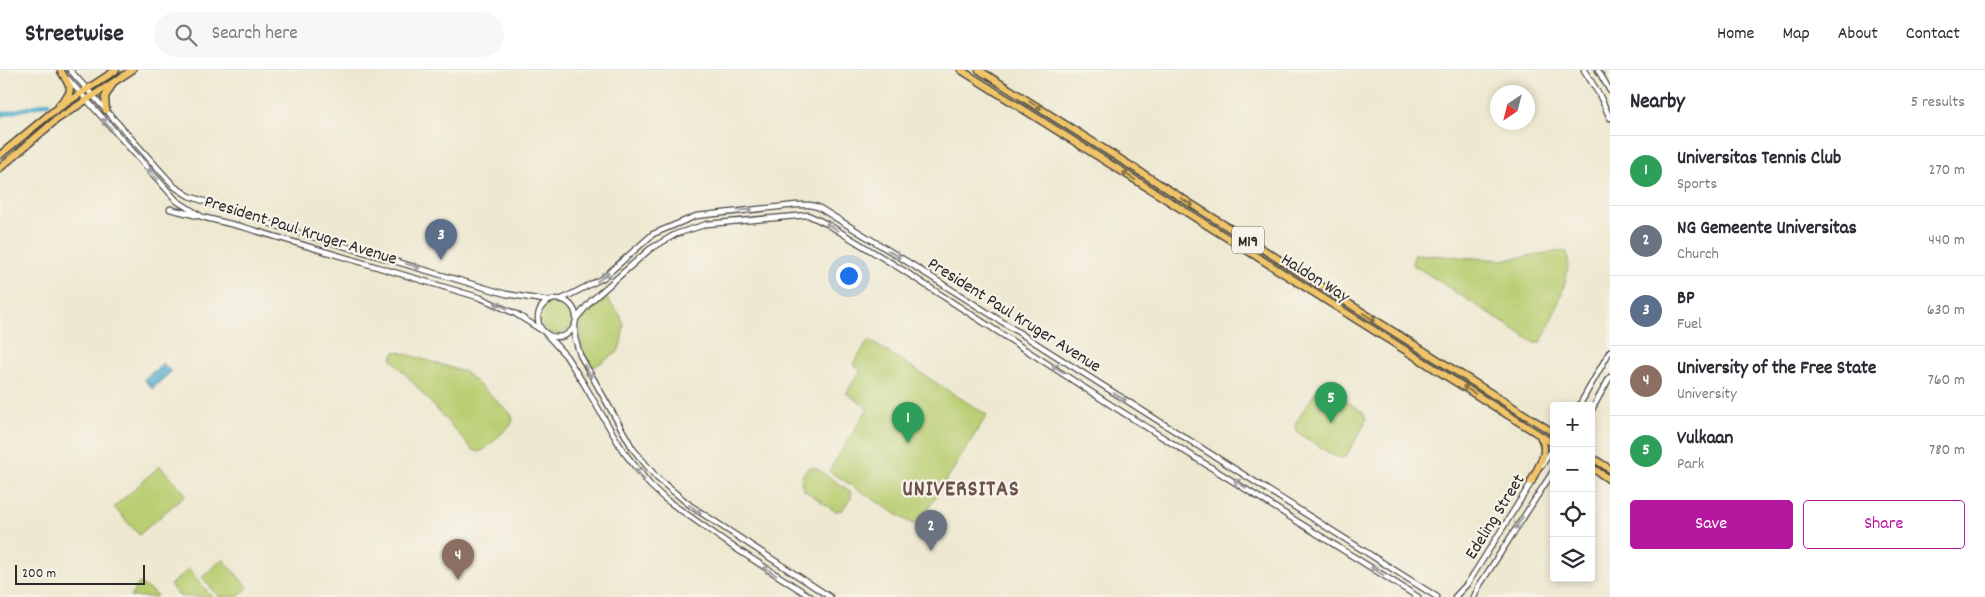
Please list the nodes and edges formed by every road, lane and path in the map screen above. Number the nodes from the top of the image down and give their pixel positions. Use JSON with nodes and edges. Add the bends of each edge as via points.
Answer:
{"nodes":[{"id":1,"x":70,"y":70,"type":"edge"},
{"id":2,"x":116,"y":70,"type":"edge"},
{"id":3,"x":132,"y":70,"type":"edge"},
{"id":4,"x":961,"y":70,"type":"edge"},
{"id":5,"x":979,"y":70,"type":"edge"},
{"id":6,"x":1584,"y":70,"type":"edge"},
{"id":7,"x":1598,"y":70,"type":"edge"},
{"id":8,"x":61,"y":71,"type":"edge"},
{"id":9,"x":116,"y":80,"type":"junction"},
{"id":10,"x":87,"y":89,"type":"junction"},
{"id":11,"x":1610,"y":91,"type":"edge"},
{"id":12,"x":81,"y":94,"type":"junction"},
{"id":13,"x":1019,"y":95,"type":"junction"},
{"id":14,"x":93,"y":96,"type":"junction"},
{"id":15,"x":87,"y":100,"type":"junction"},
{"id":16,"x":1014,"y":103,"type":"junction"},
{"id":17,"x":106,"y":110,"type":"junction"},
{"id":18,"x":51,"y":113,"type":"junction"},
{"id":19,"x":1610,"y":118,"type":"edge"},
{"id":20,"x":1063,"y":123,"type":"junction"},
{"id":21,"x":1058,"y":132,"type":"junction"},
{"id":22,"x":31,"y":141,"type":"junction"},
{"id":23,"x":1107,"y":151,"type":"junction"},
{"id":24,"x":0,"y":155,"type":"edge"},
{"id":25,"x":1102,"y":160,"type":"junction"},
{"id":26,"x":0,"y":163,"type":"edge"},
{"id":27,"x":0,"y":168,"type":"edge"},
{"id":28,"x":1162,"y":185,"type":"junction"},
{"id":29,"x":1156,"y":194,"type":"junction"},
{"id":30,"x":170,"y":209,"type":"dead end"},
{"id":31,"x":202,"y":217,"type":"junction"},
{"id":32,"x":1253,"y":243,"type":"junction"},
{"id":33,"x":1248,"y":251,"type":"junction"},
{"id":34,"x":1303,"y":275,"type":"junction"},
{"id":35,"x":454,"y":277,"type":"junction"},
{"id":36,"x":1298,"y":283,"type":"junction"},
{"id":37,"x":450,"y":289,"type":"junction"},
{"id":38,"x":560,"y":300,"type":"junction"},
{"id":39,"x":549,"y":301,"type":"junction"},
{"id":40,"x":575,"y":322,"type":"junction"},
{"id":41,"x":544,"y":332,"type":"junction"},
{"id":42,"x":1399,"y":336,"type":"junction"},
{"id":43,"x":1394,"y":343,"type":"junction"},
{"id":44,"x":1610,"y":351,"type":"edge"},
{"id":45,"x":1456,"y":371,"type":"junction"},
{"id":46,"x":1610,"y":377,"type":"edge"},
{"id":47,"x":1451,"y":379,"type":"junction"},
{"id":48,"x":1495,"y":396,"type":"junction"},
{"id":49,"x":1581,"y":402,"type":"edge"},
{"id":50,"x":1491,"y":404,"type":"junction"},
{"id":51,"x":1595,"y":404,"type":"edge"},
{"id":52,"x":1550,"y":430,"type":"edge"},
{"id":53,"x":1539,"y":435,"type":"junction"},
{"id":54,"x":1550,"y":442,"type":"edge"},
{"id":55,"x":1553,"y":447,"type":"edge"},
{"id":56,"x":1595,"y":460,"type":"edge"},
{"id":57,"x":1610,"y":469,"type":"edge"},
{"id":58,"x":1595,"y":470,"type":"edge"},
{"id":59,"x":1550,"y":476,"type":"edge"},
{"id":60,"x":1610,"y":480,"type":"edge"},
{"id":61,"x":1531,"y":482,"type":"junction"},
{"id":62,"x":1278,"y":497,"type":"junction"},
{"id":63,"x":1273,"y":506,"type":"junction"},
{"id":64,"x":811,"y":597,"type":"edge"},
{"id":65,"x":830,"y":597,"type":"edge"},
{"id":66,"x":1418,"y":597,"type":"edge"},
{"id":67,"x":1437,"y":597,"type":"edge"},
{"id":68,"x":1455,"y":597,"type":"edge"},
{"id":69,"x":1474,"y":597,"type":"edge"}],
"edges":[{"from":1,"to":10,"type":"street","name":"President Paul Kruger Avenue"},
{"from":2,"to":10,"type":"highway"},
{"from":3,"to":9,"type":"highway"},
{"from":4,"to":16,"type":"highway","name":"Haldon Way","number":"M19"},
{"from":5,"to":13,"type":"highway","name":"Haldon Way","number":"M19"},
{"from":6,"to":19,"type":"street"},
{"from":7,"to":11,"type":"street"},
{"from":8,"to":12,"type":"street","name":"President Paul Kruger Avenue"},
{"from":8,"to":18,"type":"highway","via":[[70,91]]},
{"from":9,"to":14,"type":"highway"},
{"from":9,"to":17,"type":"highway","via":[[105,97]]},
{"from":10,"to":12,"type":"highway"},
{"from":10,"to":14,"type":"street","name":"President Paul Kruger Avenue"},
{"from":12,"to":15,"type":"street","name":"President Paul Kruger Avenue"},
{"from":12,"to":18,"type":"highway"},
{"from":13,"to":16,"type":"highway"},
{"from":13,"to":20,"type":"highway","name":"Haldon Way","number":"M19","one_way":true},
{"from":14,"to":15,"type":"highway"},
{"from":14,"to":17,"type":"street","name":"President Paul Kruger Avenue"},
{"from":15,"to":22,"type":"highway"},
{"from":31,"to":15,"type":"street","name":"President Paul Kruger Avenue","one_way":true,"via":[[177,201]]},
{"from":16,"to":21,"type":"highway","name":"Haldon Way","number":"M19"},
{"from":17,"to":35,"type":"street","name":"President Paul Kruger Avenue","one_way":true,"via":[[175,187],[189,196],[289,230]]},
{"from":18,"to":24,"type":"highway"},
{"from":20,"to":21,"type":"highway"},
{"from":20,"to":23,"type":"highway","name":"Haldon Way","number":"M19"},
{"from":21,"to":25,"type":"highway","name":"Haldon Way","number":"M19"},
{"from":22,"to":26,"type":"highway","via":[[21,144]]},
{"from":22,"to":27,"type":"highway"},
{"from":23,"to":25,"type":"highway"},
{"from":23,"to":28,"type":"highway","name":"Haldon Way","number":"M19"},
{"from":29,"to":25,"type":"highway","name":"Haldon Way","number":"M19","one_way":true},
{"from":28,"to":29,"type":"highway"},
{"from":28,"to":32,"type":"highway","name":"Haldon Way","number":"M19","one_way":true},
{"from":29,"to":33,"type":"highway","name":"Haldon Way","number":"M19"},
{"from":30,"to":31,"type":"street"},
{"from":31,"to":37,"type":"street","name":"President Paul Kruger Avenue"},
{"from":32,"to":33,"type":"highway"},
{"from":32,"to":34,"type":"highway","name":"Haldon Way","number":"M19"},
{"from":33,"to":36,"type":"highway","name":"Haldon Way","number":"M19"},
{"from":34,"to":36,"type":"highway"},
{"from":34,"to":42,"type":"highway","name":"Haldon Way","number":"M19","one_way":true},
{"from":35,"to":37,"type":"street"},
{"from":35,"to":39,"type":"street","name":"President Paul Kruger Avenue","via":[[506,294]]},
{"from":36,"to":43,"type":"highway","name":"Haldon Way","number":"M19"},
{"from":41,"to":37,"type":"street","name":"President Paul Kruger Avenue","one_way":true,"via":[[494,303]]},
{"from":38,"to":39,"type":"street"},
{"from":38,"to":40,"type":"street","via":[[572,308]]},
{"from":38,"to":62,"type":"street","name":"President Paul Kruger Avenue","one_way":true,"via":[[595,284],[653,234],[683,220],[782,206],[814,206]]},
{"from":39,"to":41,"type":"street","via":[[538,314]]},
{"from":40,"to":41,"type":"street","via":[[566,335],[559,337]]},
{"from":63,"to":40,"type":"street","name":"President Paul Kruger Avenue","one_way":true,"via":[[901,269],[808,215],[707,224],[676,234],[650,249],[591,301]]},
{"from":40,"to":65,"type":"street","one_way":true,"via":[[580,355],[633,449],[650,471],[691,506]]},
{"from":64,"to":41,"type":"street","name":"President Paul Kruger Avenue","one_way":true,"via":[[732,546],[650,485],[623,451],[566,356]]},
{"from":42,"to":43,"type":"highway"},
{"from":42,"to":45,"type":"highway","name":"Haldon Way","number":"M19"},
{"from":43,"to":47,"type":"highway","name":"Haldon Way","number":"M19"},
{"from":44,"to":49,"type":"street"},
{"from":45,"to":47,"type":"highway"},
{"from":45,"to":48,"type":"highway","name":"Haldon Way","number":"M19"},
{"from":46,"to":51,"type":"street"},
{"from":50,"to":47,"type":"highway","name":"Haldon Way","number":"M19","one_way":true},
{"from":48,"to":50,"type":"highway"},
{"from":48,"to":52,"type":"highway","name":"Haldon Way","number":"M19"},
{"from":50,"to":53,"type":"highway","name":"Haldon Way","number":"M19"},
{"from":53,"to":54,"type":"highway","name":"Haldon Way","number":"M19"},
{"from":53,"to":61,"type":"highway","via":[[1545,449]]},
{"from":55,"to":61,"type":"street","name":"Edeling Street"},
{"from":56,"to":57,"type":"highway"},
{"from":58,"to":60,"type":"highway"},
{"from":59,"to":69,"type":"street","name":"Edeling Street","one_way":true},
{"from":61,"to":68,"type":"street","name":"Edeling Street","via":[[1468,583]]},
{"from":62,"to":63,"type":"street"},
{"from":62,"to":67,"type":"street","name":"President Paul Kruger Avenue"},
{"from":66,"to":63,"type":"street","name":"President Paul Kruger Avenue","one_way":true}]}
